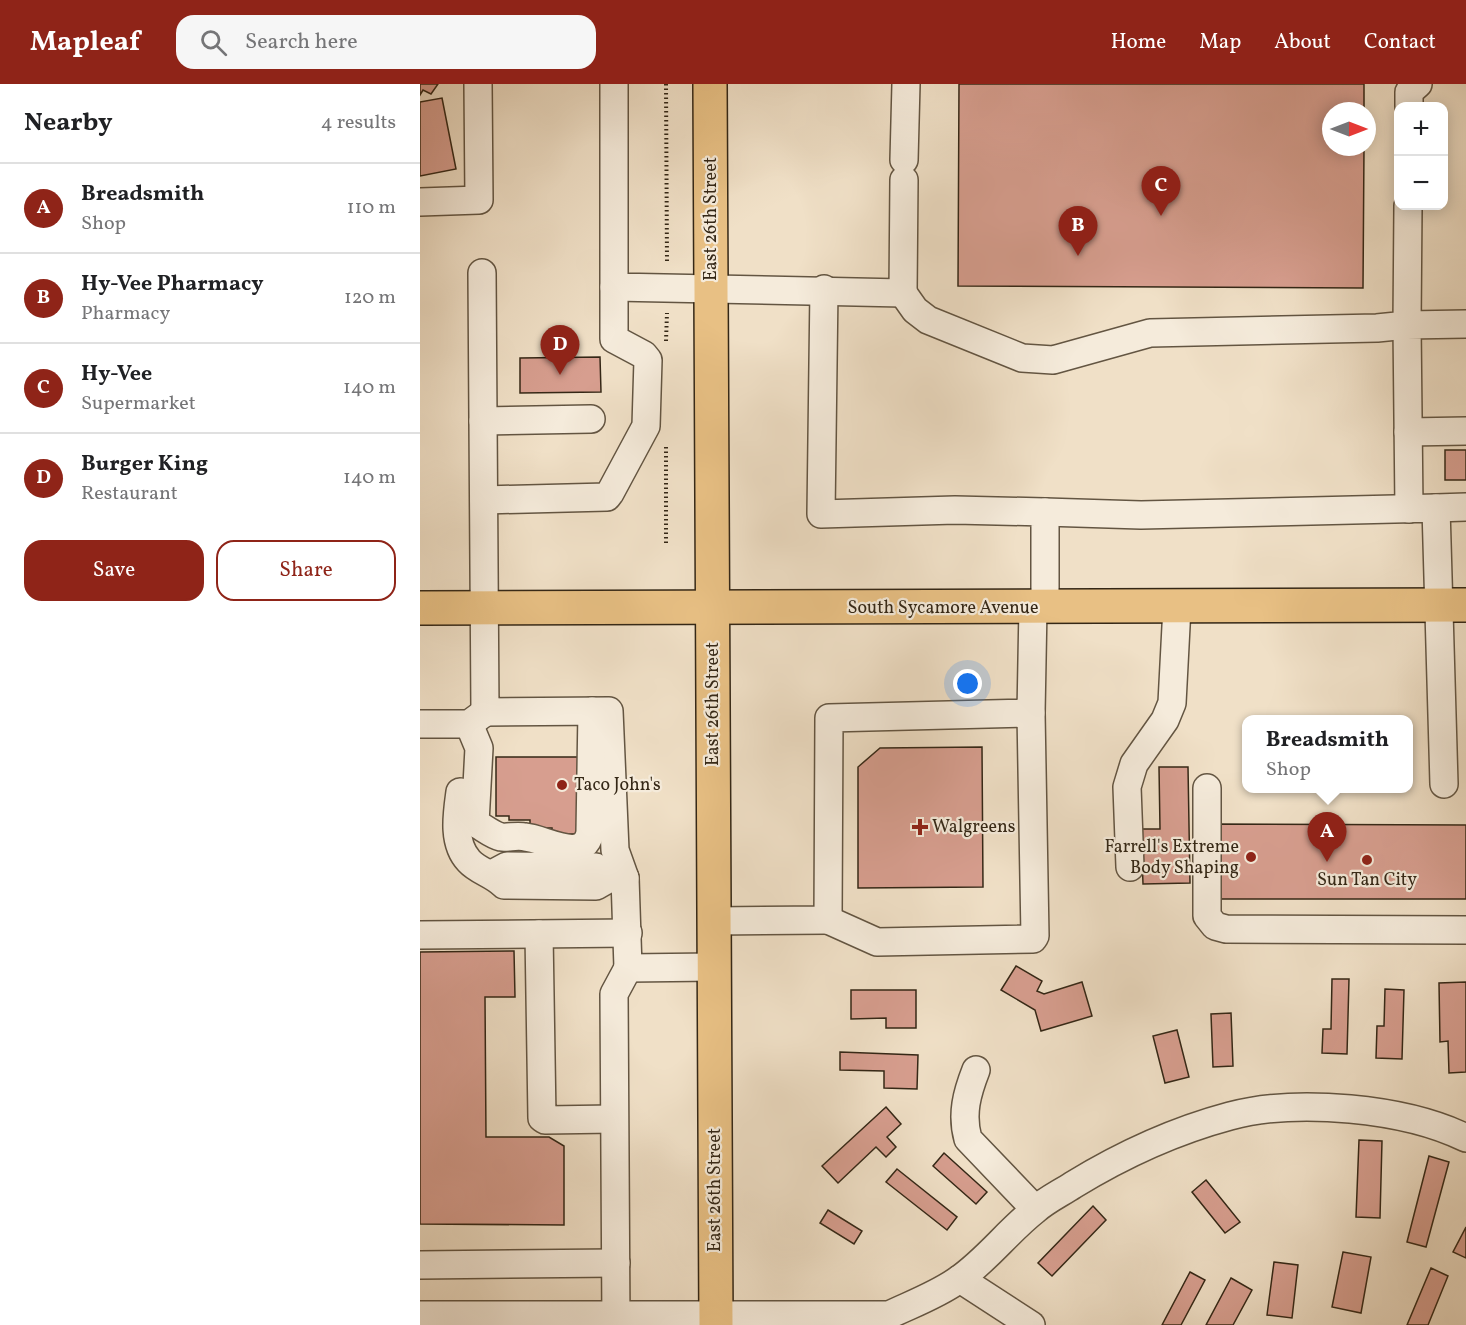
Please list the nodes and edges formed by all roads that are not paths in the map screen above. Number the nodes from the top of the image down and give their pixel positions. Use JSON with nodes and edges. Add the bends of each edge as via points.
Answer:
{"nodes":[{"id":1,"x":478,"y":84,"type":"edge"},
{"id":2,"x":614,"y":84,"type":"edge"},
{"id":3,"x":710,"y":84,"type":"edge"},
{"id":4,"x":906,"y":84,"type":"edge"},
{"id":5,"x":420,"y":202,"type":"edge"},
{"id":6,"x":1408,"y":210,"type":"edge"},
{"id":7,"x":482,"y":273,"type":"dead end"},
{"id":8,"x":614,"y":287,"type":"junction"},
{"id":9,"x":711,"y":288,"type":"junction"},
{"id":10,"x":824,"y":289,"type":"junction"},
{"id":11,"x":903,"y":293,"type":"junction"},
{"id":12,"x":1466,"y":324,"type":"edge"},
{"id":13,"x":1407,"y":325,"type":"junction"},
{"id":14,"x":591,"y":419,"type":"dead end"},
{"id":15,"x":483,"y":421,"type":"junction"},
{"id":16,"x":1466,"y":430,"type":"edge"},
{"id":17,"x":1408,"y":432,"type":"junction"},
{"id":18,"x":484,"y":500,"type":"junction"},
{"id":19,"x":1466,"y":507,"type":"edge"},
{"id":20,"x":1436,"y":508,"type":"junction"},
{"id":21,"x":1409,"y":509,"type":"junction"},
{"id":22,"x":1046,"y":512,"type":"junction"},
{"id":23,"x":1453,"y":605,"type":"edge"},
{"id":24,"x":1178,"y":606,"type":"junction"},
{"id":25,"x":1039,"y":607,"type":"junction"},
{"id":26,"x":420,"y":608,"type":"edge"},
{"id":27,"x":485,"y":608,"type":"junction"},
{"id":28,"x":713,"y":609,"type":"junction"},
{"id":29,"x":592,"y":711,"type":"junction"},
{"id":30,"x":1031,"y":712,"type":"junction"},
{"id":31,"x":477,"y":718,"type":"junction"},
{"id":32,"x":420,"y":724,"type":"edge"},
{"id":33,"x":1444,"y":784,"type":"dead end"},
{"id":34,"x":1208,"y":788,"type":"dead end"},
{"id":35,"x":1130,"y":867,"type":"dead end"},
{"id":36,"x":618,"y":878,"type":"junction"},
{"id":37,"x":828,"y":920,"type":"junction"},
{"id":38,"x":714,"y":921,"type":"junction"},
{"id":39,"x":1466,"y":930,"type":"edge"},
{"id":40,"x":628,"y":933,"type":"junction"},
{"id":41,"x":539,"y":934,"type":"junction"},
{"id":42,"x":420,"y":935,"type":"edge"},
{"id":43,"x":714,"y":967,"type":"junction"},
{"id":44,"x":628,"y":968,"type":"junction"},
{"id":45,"x":976,"y":1070,"type":"dead end"},
{"id":46,"x":614,"y":1119,"type":"junction"},
{"id":47,"x":1466,"y":1138,"type":"edge"},
{"id":48,"x":1035,"y":1209,"type":"junction"},
{"id":49,"x":616,"y":1263,"type":"junction"},
{"id":50,"x":420,"y":1265,"type":"edge"},
{"id":51,"x":960,"y":1279,"type":"junction"},
{"id":52,"x":420,"y":1315,"type":"edge"},
{"id":53,"x":616,"y":1319,"type":"edge"},
{"id":54,"x":473,"y":1320,"type":"edge"},
{"id":55,"x":716,"y":1320,"type":"edge"},
{"id":56,"x":890,"y":1320,"type":"edge"},
{"id":57,"x":1031,"y":1325,"type":"edge"}],
"edges":[{"from":1,"to":5,"type":"street","via":[[479,200]]},
{"from":2,"to":8,"type":"street"},
{"from":3,"to":9,"type":"main road","name":"East 26th Street"},
{"from":4,"to":11,"type":"street"},
{"from":6,"to":13,"type":"street"},
{"from":7,"to":15,"type":"street"},
{"from":8,"to":9,"type":"street"},
{"from":8,"to":18,"type":"street","via":[[614,339],[648,360],[646,426],[610,493]]},
{"from":9,"to":10,"type":"street"},
{"from":9,"to":28,"type":"main road","name":"East 26th Street"},
{"from":10,"to":11,"type":"street"},
{"from":10,"to":22,"type":"street","via":[[821,514]]},
{"from":11,"to":13,"type":"street","via":[[928,320],[1022,358],[1053,360],[1150,333]]},
{"from":12,"to":13,"type":"street"},
{"from":13,"to":17,"type":"street"},
{"from":14,"to":15,"type":"street"},
{"from":15,"to":18,"type":"street"},
{"from":16,"to":17,"type":"street"},
{"from":17,"to":21,"type":"street"},
{"from":18,"to":27,"type":"street"},
{"from":19,"to":20,"type":"street"},
{"from":20,"to":21,"type":"street"},
{"from":20,"to":23,"type":"street"},
{"from":21,"to":22,"type":"street","via":[[1130,515]]},
{"from":22,"to":25,"type":"street"},
{"from":23,"to":24,"type":"main road","name":"South Sycamore Avenue"},
{"from":23,"to":33,"type":"street"},
{"from":24,"to":25,"type":"main road","name":"South Sycamore Avenue"},
{"from":24,"to":35,"type":"street","via":[[1172,704],[1134,764],[1127,787]]},
{"from":25,"to":28,"type":"main road","name":"South Sycamore Avenue"},
{"from":25,"to":30,"type":"street"},
{"from":26,"to":27,"type":"main road","name":"South Sycamore Avenue"},
{"from":27,"to":28,"type":"main road","name":"South Sycamore Avenue"},
{"from":27,"to":31,"type":"street"},
{"from":28,"to":38,"type":"main road","name":"East 26th Street"},
{"from":29,"to":31,"type":"street"},
{"from":29,"to":31,"type":"street","via":[[590,832],[588,843],[569,849],[525,837],[500,837],[475,823]]},
{"from":29,"to":36,"type":"street","via":[[609,711]]},
{"from":30,"to":37,"type":"street","via":[[829,718]]},
{"from":30,"to":37,"type":"street","via":[[1033,939],[877,942]]},
{"from":31,"to":32,"type":"street"},
{"from":31,"to":36,"type":"street","via":[[459,798],[457,843],[469,861],[504,885],[596,886]]},
{"from":34,"to":39,"type":"street","via":[[1207,916],[1215,927]]},
{"from":36,"to":40,"type":"street"},
{"from":37,"to":38,"type":"street"},
{"from":38,"to":43,"type":"main road","name":"East 26th Street"},
{"from":40,"to":41,"type":"street"},
{"from":40,"to":44,"type":"street"},
{"from":41,"to":42,"type":"street"},
{"from":41,"to":46,"type":"street","via":[[542,1118]]},
{"from":43,"to":44,"type":"street"},
{"from":43,"to":55,"type":"main road","name":"East 26th Street"},
{"from":44,"to":46,"type":"street","via":[[614,994]]},
{"from":45,"to":48,"type":"street","via":[[966,1096],[968,1139]]},
{"from":46,"to":49,"type":"street"},
{"from":47,"to":48,"type":"street","via":[[1394,1114],[1366,1111],[1297,1109],[1232,1116],[1165,1138],[1113,1161]]},
{"from":48,"to":51,"type":"street"},
{"from":49,"to":50,"type":"street"},
{"from":49,"to":53,"type":"street"},
{"from":51,"to":56,"type":"street"},
{"from":51,"to":57,"type":"street"},
{"from":52,"to":54,"type":"street"},
{"from":53,"to":54,"type":"street"},
{"from":53,"to":55,"type":"street"},
{"from":55,"to":56,"type":"street"}]}
